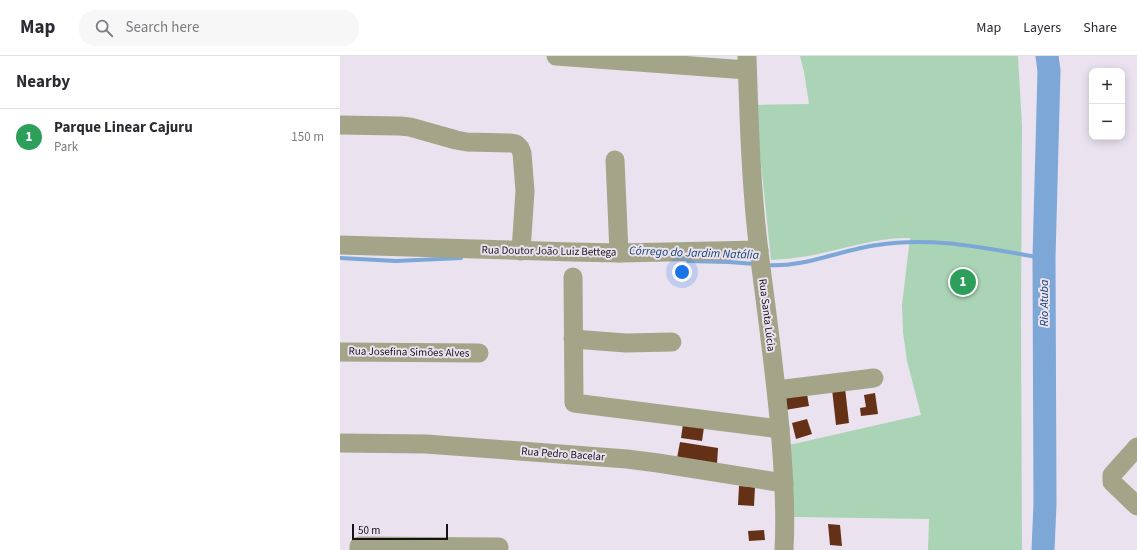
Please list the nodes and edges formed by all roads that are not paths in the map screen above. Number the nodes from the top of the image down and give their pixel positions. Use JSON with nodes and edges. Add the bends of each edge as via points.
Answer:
{"nodes":[{"id":1,"x":556,"y":56,"type":"edge"},
{"id":2,"x":747,"y":63,"type":"edge"},
{"id":3,"x":340,"y":125,"type":"edge"},
{"id":4,"x":615,"y":160,"type":"dead end"},
{"id":5,"x":340,"y":245,"type":"edge"},
{"id":6,"x":759,"y":250,"type":"junction"},
{"id":7,"x":521,"y":251,"type":"junction"},
{"id":8,"x":619,"y":253,"type":"junction"},
{"id":9,"x":573,"y":277,"type":"dead end"},
{"id":10,"x":574,"y":339,"type":"junction"},
{"id":11,"x":672,"y":342,"type":"dead end"},
{"id":12,"x":340,"y":352,"type":"edge"},
{"id":13,"x":479,"y":353,"type":"dead end"},
{"id":14,"x":874,"y":378,"type":"dead end"},
{"id":15,"x":777,"y":390,"type":"junction"},
{"id":16,"x":780,"y":429,"type":"junction"},
{"id":17,"x":340,"y":443,"type":"edge"},
{"id":18,"x":1137,"y":447,"type":"edge"},
{"id":19,"x":784,"y":483,"type":"junction"},
{"id":20,"x":1137,"y":506,"type":"edge"},
{"id":21,"x":359,"y":548,"type":"edge"},
{"id":22,"x":430,"y":548,"type":"edge"},
{"id":23,"x":498,"y":548,"type":"edge"},
{"id":24,"x":784,"y":550,"type":"edge"}],
"edges":[{"from":1,"to":2,"type":"street"},
{"from":2,"to":6,"type":"street","name":"Rua Santa Lúcia","via":[[752,175]]},
{"from":3,"to":7,"type":"street","via":[[410,127],[467,142],[516,144],[522,153],[525,183]]},
{"from":4,"to":8,"type":"street"},
{"from":5,"to":7,"type":"street","name":"Rua Doutor João Luiz Bettega"},
{"from":6,"to":8,"type":"street","name":"Rua Doutor João Luiz Bettega"},
{"from":6,"to":15,"type":"street","name":"Rua Santa Lúcia"},
{"from":7,"to":8,"type":"street","name":"Rua Doutor João Luiz Bettega"},
{"from":9,"to":10,"type":"street"},
{"from":10,"to":11,"type":"street","via":[[626,343]]},
{"from":10,"to":16,"type":"street","via":[[574,403]]},
{"from":12,"to":13,"type":"street","name":"Rua Josefina Simões Alves"},
{"from":14,"to":15,"type":"street"},
{"from":15,"to":16,"type":"street","name":"Rua Santa Lúcia"},
{"from":16,"to":19,"type":"street","name":"Rua Santa Lúcia"},
{"from":17,"to":19,"type":"street","name":"Rua Pedro Bacelar","via":[[426,444],[627,459]]},
{"from":18,"to":20,"type":"street","via":[[1112,475],[1112,482]]},
{"from":19,"to":24,"type":"street","name":"Rua Santa Lúcia"},
{"from":21,"to":22,"type":"street"},
{"from":22,"to":23,"type":"street"}]}
